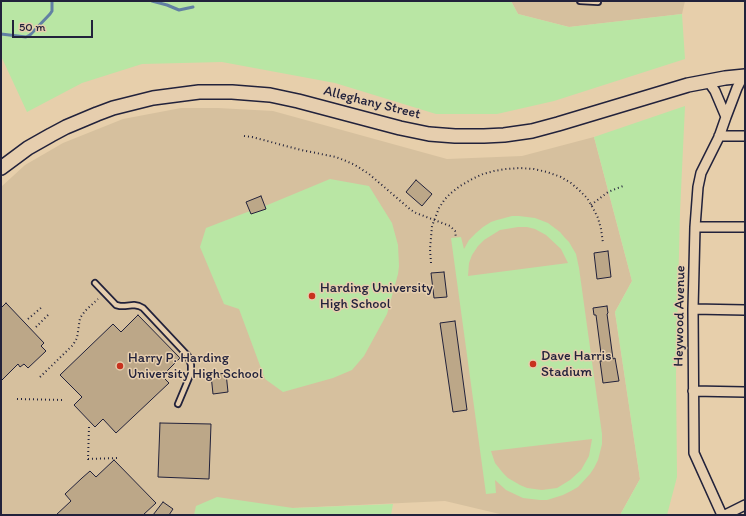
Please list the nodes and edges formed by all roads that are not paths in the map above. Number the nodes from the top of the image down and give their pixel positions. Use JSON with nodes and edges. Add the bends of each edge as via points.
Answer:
{"nodes":[{"id":1,"x":580,"y":1,"type":"edge"},
{"id":2,"x":598,"y":2,"type":"edge"},
{"id":3,"x":744,"y":76,"type":"edge"},
{"id":4,"x":708,"y":81,"type":"junction"},
{"id":5,"x":726,"y":117,"type":"junction"},
{"id":6,"x":719,"y":136,"type":"junction"},
{"id":7,"x":745,"y":136,"type":"edge"},
{"id":8,"x":1,"y":168,"type":"edge"},
{"id":9,"x":695,"y":227,"type":"junction"},
{"id":10,"x":745,"y":227,"type":"edge"},
{"id":11,"x":95,"y":283,"type":"dead end"},
{"id":12,"x":693,"y":309,"type":"junction"},
{"id":13,"x":745,"y":310,"type":"edge"},
{"id":14,"x":693,"y":391,"type":"junction"},
{"id":15,"x":745,"y":392,"type":"edge"},
{"id":16,"x":178,"y":404,"type":"dead end"},
{"id":17,"x":745,"y":505,"type":"edge"},
{"id":18,"x":724,"y":515,"type":"edge"}],
"edges":[{"from":1,"to":2,"type":"lane"},
{"from":3,"to":4,"type":"street","name":"Alleghany Street"},
{"from":3,"to":5,"type":"street","name":"Heywood Avenue"},
{"from":4,"to":5,"type":"street"},
{"from":4,"to":8,"type":"street","name":"Alleghany Street","via":[[532,131],[484,136],[429,134],[270,95],[199,92],[153,98],[97,114],[51,135]]},
{"from":5,"to":6,"type":"street","name":"Heywood Avenue"},
{"from":6,"to":7,"type":"street"},
{"from":6,"to":9,"type":"street","name":"Heywood Avenue","via":[[701,173]]},
{"from":9,"to":10,"type":"street"},
{"from":9,"to":12,"type":"street","name":"Heywood Avenue"},
{"from":11,"to":16,"type":"lane","via":[[116,305],[144,308],[188,356],[191,372]]},
{"from":12,"to":13,"type":"street"},
{"from":12,"to":14,"type":"street","name":"Heywood Avenue"},
{"from":14,"to":15,"type":"street"},
{"from":14,"to":18,"type":"street","name":"Heywood Avenue","via":[[694,453]]},
{"from":17,"to":18,"type":"street"}]}
